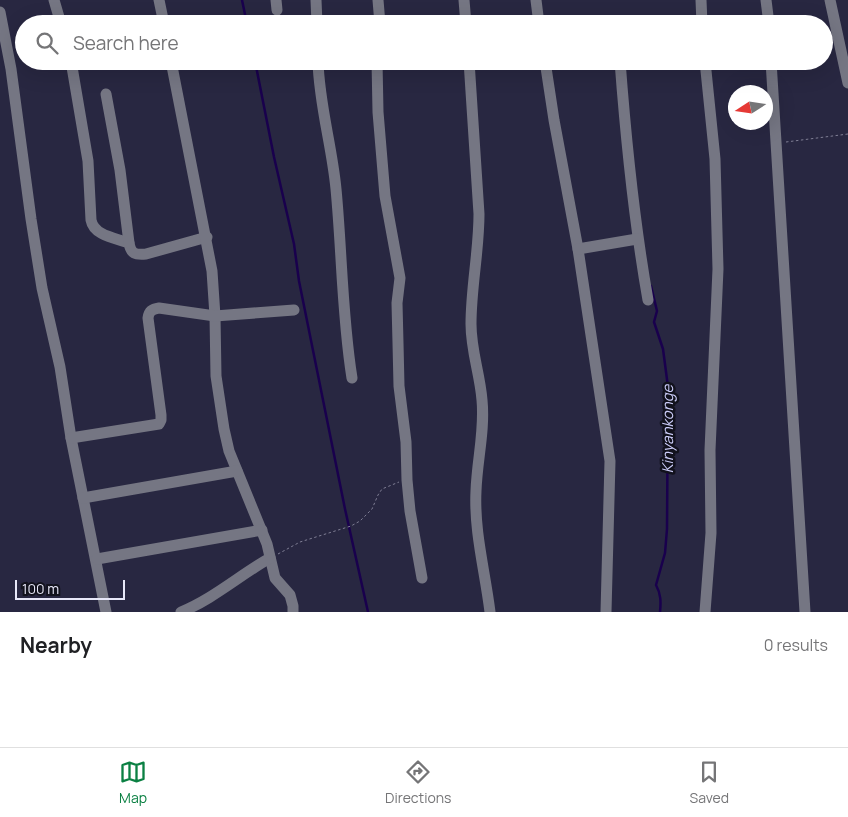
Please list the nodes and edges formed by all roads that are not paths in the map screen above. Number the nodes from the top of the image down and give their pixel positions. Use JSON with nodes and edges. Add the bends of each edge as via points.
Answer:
{"nodes":[{"id":1,"x":54,"y":0,"type":"edge"},
{"id":2,"x":159,"y":0,"type":"edge"},
{"id":3,"x":316,"y":0,"type":"edge"},
{"id":4,"x":378,"y":0,"type":"edge"},
{"id":5,"x":464,"y":0,"type":"edge"},
{"id":6,"x":536,"y":0,"type":"edge"},
{"id":7,"x":701,"y":0,"type":"edge"},
{"id":8,"x":766,"y":0,"type":"edge"},
{"id":9,"x":830,"y":0,"type":"edge"},
{"id":10,"x":0,"y":12,"type":"edge"},
{"id":11,"x":58,"y":15,"type":"edge"},
{"id":12,"x":162,"y":15,"type":"edge"},
{"id":13,"x":317,"y":15,"type":"edge"},
{"id":14,"x":379,"y":15,"type":"edge"},
{"id":15,"x":465,"y":15,"type":"edge"},
{"id":16,"x":538,"y":15,"type":"edge"},
{"id":17,"x":702,"y":15,"type":"edge"},
{"id":18,"x":768,"y":15,"type":"edge"},
{"id":19,"x":73,"y":70,"type":"edge"},
{"id":20,"x":173,"y":70,"type":"edge"},
{"id":21,"x":319,"y":70,"type":"edge"},
{"id":22,"x":377,"y":70,"type":"edge"},
{"id":23,"x":470,"y":70,"type":"edge"},
{"id":24,"x":546,"y":70,"type":"edge"},
{"id":25,"x":621,"y":70,"type":"edge"},
{"id":26,"x":706,"y":70,"type":"edge"},
{"id":27,"x":772,"y":70,"type":"edge"},
{"id":28,"x":848,"y":83,"type":"edge"},
{"id":29,"x":106,"y":94,"type":"dead end"},
{"id":30,"x":206,"y":237,"type":"junction"},
{"id":31,"x":637,"y":239,"type":"junction"},
{"id":32,"x":129,"y":242,"type":"junction"},
{"id":33,"x":578,"y":249,"type":"junction"},
{"id":34,"x":648,"y":300,"type":"dead end"},
{"id":35,"x":294,"y":310,"type":"dead end"},
{"id":36,"x":215,"y":316,"type":"junction"},
{"id":37,"x":352,"y":378,"type":"dead end"},
{"id":38,"x":71,"y":438,"type":"junction"},
{"id":39,"x":237,"y":471,"type":"junction"},
{"id":40,"x":83,"y":498,"type":"junction"},
{"id":41,"x":262,"y":530,"type":"junction"},
{"id":42,"x":270,"y":558,"type":"junction"},
{"id":43,"x":97,"y":559,"type":"junction"},
{"id":44,"x":422,"y":578,"type":"dead end"},
{"id":45,"x":106,"y":612,"type":"edge"},
{"id":46,"x":181,"y":612,"type":"edge"},
{"id":47,"x":293,"y":612,"type":"edge"},
{"id":48,"x":490,"y":612,"type":"edge"},
{"id":49,"x":606,"y":612,"type":"edge"},
{"id":50,"x":705,"y":612,"type":"edge"},
{"id":51,"x":805,"y":612,"type":"edge"}],
"edges":[{"from":1,"to":11,"type":"street"},
{"from":2,"to":12,"type":"street"},
{"from":3,"to":13,"type":"street"},
{"from":4,"to":14,"type":"street"},
{"from":5,"to":15,"type":"street"},
{"from":6,"to":16,"type":"street"},
{"from":7,"to":17,"type":"street"},
{"from":8,"to":18,"type":"street"},
{"from":9,"to":28,"type":"street"},
{"from":10,"to":38,"type":"street","via":[[33,235]]},
{"from":19,"to":32,"type":"street","via":[[88,161],[92,226],[99,232]]},
{"from":20,"to":30,"type":"street"},
{"from":21,"to":37,"type":"street","via":[[336,189],[340,266]]},
{"from":22,"to":44,"type":"street","via":[[385,196],[400,278],[398,343],[407,480]]},
{"from":23,"to":48,"type":"street","via":[[479,214],[472,288],[472,343],[482,398],[483,429],[476,520]]},
{"from":24,"to":33,"type":"street"},
{"from":25,"to":31,"type":"street"},
{"from":26,"to":50,"type":"street","via":[[715,159],[718,269],[710,450],[711,532]]},
{"from":27,"to":51,"type":"street"},
{"from":29,"to":32,"type":"street"},
{"from":30,"to":32,"type":"street","via":[[146,254],[134,254]]},
{"from":30,"to":36,"type":"street"},
{"from":31,"to":33,"type":"street"},
{"from":31,"to":34,"type":"street"},
{"from":33,"to":49,"type":"street","via":[[610,461]]},
{"from":35,"to":36,"type":"street"},
{"from":36,"to":38,"type":"street","via":[[159,308],[149,313],[161,415],[159,424]]},
{"from":36,"to":39,"type":"street","via":[[216,376],[224,429]]},
{"from":38,"to":40,"type":"street"},
{"from":39,"to":40,"type":"street"},
{"from":39,"to":41,"type":"street"},
{"from":40,"to":43,"type":"street"},
{"from":41,"to":42,"type":"street"},
{"from":41,"to":43,"type":"street"},
{"from":42,"to":46,"type":"street"},
{"from":42,"to":47,"type":"street","via":[[275,578],[290,595]]},
{"from":43,"to":45,"type":"street"}]}
